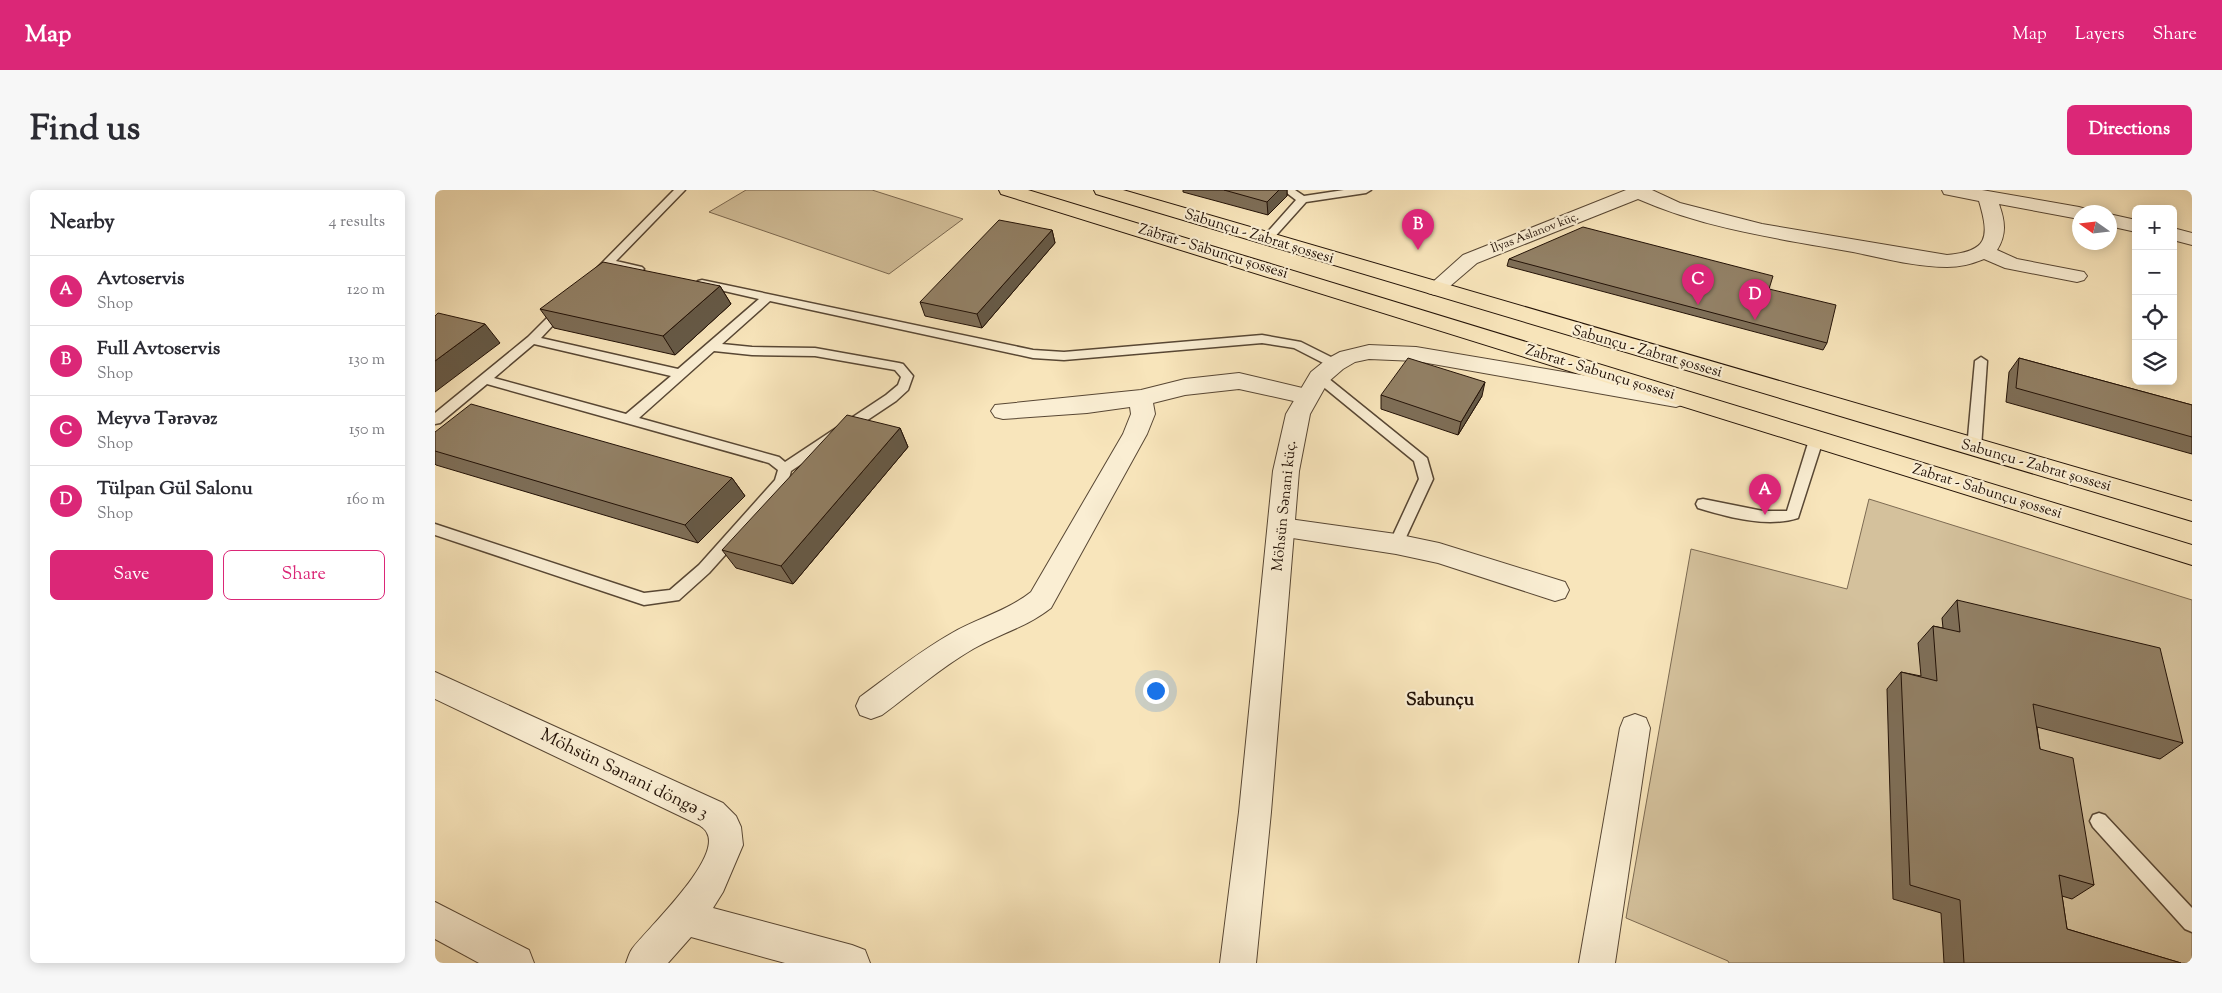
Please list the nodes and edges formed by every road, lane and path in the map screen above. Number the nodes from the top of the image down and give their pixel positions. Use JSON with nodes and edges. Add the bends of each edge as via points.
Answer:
{"nodes":[{"id":1,"x":680,"y":190,"type":"edge"},
{"id":2,"x":1007,"y":190,"type":"edge"},
{"id":3,"x":1103,"y":190,"type":"edge"},
{"id":4,"x":1288,"y":190,"type":"edge"},
{"id":5,"x":1365,"y":190,"type":"edge"},
{"id":6,"x":1951,"y":190,"type":"edge"},
{"id":7,"x":1641,"y":191,"type":"edge"},
{"id":8,"x":1988,"y":198,"type":"junction"},
{"id":9,"x":1302,"y":199,"type":"junction"},
{"id":10,"x":2072,"y":211,"type":"edge"},
{"id":11,"x":2117,"y":222,"type":"edge"},
{"id":12,"x":2132,"y":225,"type":"edge"},
{"id":13,"x":2177,"y":235,"type":"edge"},
{"id":14,"x":1267,"y":239,"type":"junction"},
{"id":15,"x":2192,"y":239,"type":"edge"},
{"id":16,"x":1985,"y":252,"type":"junction"},
{"id":17,"x":608,"y":262,"type":"junction"},
{"id":18,"x":645,"y":271,"type":"edge"},
{"id":19,"x":596,"y":274,"type":"edge"},
{"id":20,"x":2077,"y":276,"type":"dead end"},
{"id":21,"x":693,"y":281,"type":"edge"},
{"id":22,"x":1435,"y":289,"type":"junction"},
{"id":23,"x":768,"y":297,"type":"junction"},
{"id":24,"x":573,"y":298,"type":"edge"},
{"id":25,"x":531,"y":340,"type":"junction"},
{"id":26,"x":710,"y":347,"type":"junction"},
{"id":27,"x":1981,"y":361,"type":"dead end"},
{"id":28,"x":680,"y":374,"type":"junction"},
{"id":29,"x":484,"y":379,"type":"junction"},
{"id":30,"x":1320,"y":379,"type":"junction"},
{"id":31,"x":1141,"y":398,"type":"junction"},
{"id":32,"x":1691,"y":402,"type":"junction"},
{"id":33,"x":1003,"y":411,"type":"dead end"},
{"id":34,"x":435,"y":420,"type":"edge"},
{"id":35,"x":628,"y":420,"type":"junction"},
{"id":36,"x":1816,"y":440,"type":"junction"},
{"id":37,"x":1974,"y":448,"type":"junction"},
{"id":38,"x":785,"y":469,"type":"junction"},
{"id":39,"x":1703,"y":504,"type":"dead end"},
{"id":40,"x":2192,"y":511,"type":"edge"},
{"id":41,"x":435,"y":528,"type":"edge"},
{"id":42,"x":1282,"y":528,"type":"junction"},
{"id":43,"x":1396,"y":544,"type":"junction"},
{"id":44,"x":2192,"y":555,"type":"edge"},
{"id":45,"x":1555,"y":590,"type":"dead end"},
{"id":46,"x":435,"y":685,"type":"edge"},
{"id":47,"x":871,"y":706,"type":"dead end"},
{"id":48,"x":1635,"y":728,"type":"dead end"},
{"id":49,"x":2099,"y":821,"type":"dead end"},
{"id":50,"x":685,"y":918,"type":"junction"},
{"id":51,"x":435,"y":920,"type":"edge"},
{"id":52,"x":2192,"y":922,"type":"edge"},
{"id":53,"x":516,"y":963,"type":"edge"},
{"id":54,"x":644,"y":963,"type":"edge"},
{"id":55,"x":853,"y":963,"type":"edge"},
{"id":56,"x":1238,"y":963,"type":"edge"},
{"id":57,"x":1597,"y":963,"type":"edge"}],
"edges":[{"from":1,"to":17,"type":"lane"},
{"from":2,"to":32,"type":"main road","name":"Zabrat - Sabunçu şossesi","via":[[1293,276]]},
{"from":3,"to":14,"type":"main road","name":"Sabunçu - Zabrat şossesi"},
{"from":4,"to":9,"type":"lane"},
{"from":5,"to":9,"type":"lane"},
{"from":6,"to":8,"type":"street"},
{"from":7,"to":16,"type":"street","via":[[1673,207],[1715,219],[1893,254],[1947,261],[1967,259]]},
{"from":7,"to":22,"type":"street","name":"İlyas Aslanov küç.","via":[[1470,259]]},
{"from":8,"to":10,"type":"street"},
{"from":8,"to":16,"type":"street","via":[[1996,224],[1992,242]]},
{"from":9,"to":14,"type":"lane"},
{"from":11,"to":12,"type":"street"},
{"from":13,"to":15,"type":"street"},
{"from":14,"to":22,"type":"main road","name":"Sabunçu - Zabrat şossesi"},
{"from":16,"to":20,"type":"street","via":[[2013,264]]},
{"from":17,"to":18,"type":"lane"},
{"from":17,"to":19,"type":"lane"},
{"from":21,"to":23,"type":"lane"},
{"from":22,"to":37,"type":"main road","name":"Sabunçu - Zabrat şossesi"},
{"from":23,"to":26,"type":"lane"},
{"from":23,"to":30,"type":"lane","via":[[1033,354],[1064,356],[1262,339],[1297,345]]},
{"from":24,"to":25,"type":"lane"},
{"from":25,"to":28,"type":"lane"},
{"from":25,"to":29,"type":"lane"},
{"from":26,"to":28,"type":"lane"},
{"from":26,"to":38,"type":"lane","via":[[815,352],[899,367],[907,376],[904,387],[891,398]]},
{"from":27,"to":37,"type":"lane"},
{"from":28,"to":35,"type":"lane"},
{"from":29,"to":34,"type":"lane"},
{"from":29,"to":35,"type":"lane"},
{"from":30,"to":31,"type":"street","via":[[1239,381],[1185,387]]},
{"from":30,"to":32,"type":"street","via":[[1348,357],[1369,352],[1397,352]]},
{"from":30,"to":42,"type":"street","name":"Möhsün Sənani küç.","via":[[1298,414],[1286,471]]},
{"from":30,"to":43,"type":"lane","via":[[1419,458],[1425,467],[1426,479]]},
{"from":31,"to":33,"type":"street"},
{"from":31,"to":47,"type":"street","via":[[1143,414],[1135,434],[1041,600],[1029,612],[958,643]]},
{"from":32,"to":36,"type":"main road","name":"Zabrat - Sabunçu şossesi"},
{"from":35,"to":38,"type":"lane","via":[[774,460]]},
{"from":36,"to":39,"type":"lane","via":[[1793,514],[1787,518]]},
{"from":36,"to":44,"type":"main road","name":"Zabrat - Sabunçu şossesi"},
{"from":37,"to":40,"type":"main road","name":"Sabunçu - Zabrat şossesi"},
{"from":38,"to":41,"type":"lane","via":[[782,482],[703,570],[674,596],[644,599]]},
{"from":42,"to":43,"type":"street"},
{"from":42,"to":56,"type":"street","name":"Möhsün Sənani küç."},
{"from":43,"to":45,"type":"street","via":[[1439,553]]},
{"from":46,"to":50,"type":"street","name":"Möhsün Sənani döngə 3","via":[[711,814],[724,826],[726,845],[711,880]]},
{"from":48,"to":57,"type":"street"},
{"from":49,"to":52,"type":"lane"},
{"from":50,"to":54,"type":"street","name":"Möhsün Sənani döngə 3"},
{"from":50,"to":55,"type":"street"},
{"from":51,"to":53,"type":"street"}]}
